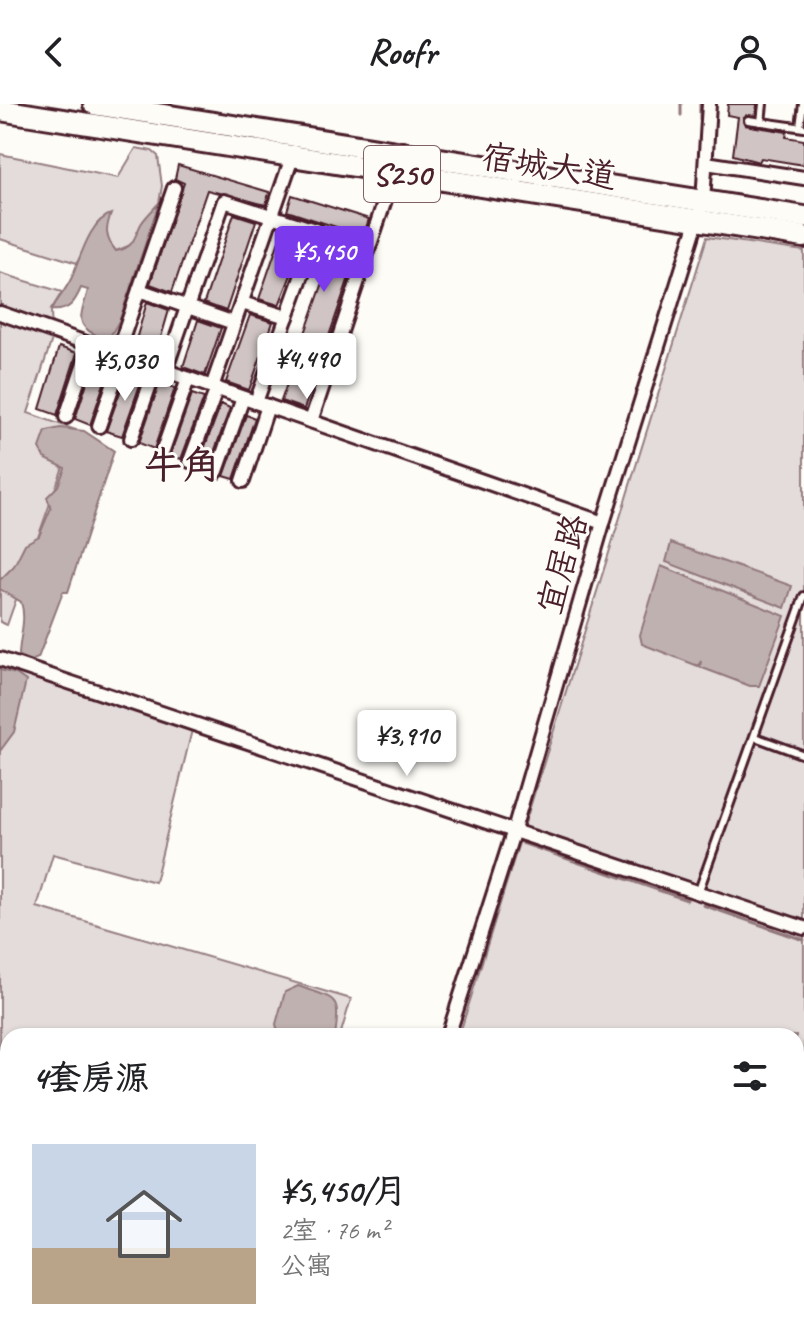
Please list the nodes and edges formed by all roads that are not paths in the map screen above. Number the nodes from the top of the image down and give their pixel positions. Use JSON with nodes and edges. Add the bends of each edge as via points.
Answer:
{"nodes":[{"id":1,"x":94,"y":104,"type":"edge"},
{"id":2,"x":709,"y":104,"type":"edge"},
{"id":3,"x":763,"y":104,"type":"edge"},
{"id":4,"x":803,"y":104,"type":"edge"},
{"id":5,"x":0,"y":110,"type":"edge"},
{"id":6,"x":748,"y":120,"type":"dead end"},
{"id":7,"x":761,"y":122,"type":"junction"},
{"id":8,"x":802,"y":128,"type":"edge"},
{"id":9,"x":295,"y":146,"type":"junction"},
{"id":10,"x":706,"y":163,"type":"junction"},
{"id":11,"x":394,"y":173,"type":"junction"},
{"id":12,"x":804,"y":178,"type":"edge"},
{"id":13,"x":174,"y":188,"type":"dead end"},
{"id":14,"x":700,"y":212,"type":"junction"},
{"id":15,"x":272,"y":216,"type":"junction"},
{"id":16,"x":804,"y":217,"type":"edge"},
{"id":17,"x":804,"y":237,"type":"edge"},
{"id":18,"x":139,"y":290,"type":"junction"},
{"id":19,"x":242,"y":303,"type":"junction"},
{"id":20,"x":187,"y":307,"type":"junction"},
{"id":21,"x":0,"y":313,"type":"edge"},
{"id":22,"x":287,"y":317,"type":"junction"},
{"id":23,"x":234,"y":323,"type":"junction"},
{"id":24,"x":90,"y":345,"type":"junction"},
{"id":25,"x":120,"y":355,"type":"junction"},
{"id":26,"x":160,"y":369,"type":"junction"},
{"id":27,"x":188,"y":379,"type":"junction"},
{"id":28,"x":214,"y":388,"type":"junction"},
{"id":29,"x":256,"y":402,"type":"junction"},
{"id":30,"x":66,"y":417,"type":"dead end"},
{"id":31,"x":311,"y":421,"type":"junction"},
{"id":32,"x":99,"y":426,"type":"dead end"},
{"id":33,"x":131,"y":439,"type":"dead end"},
{"id":34,"x":163,"y":450,"type":"dead end"},
{"id":35,"x":190,"y":461,"type":"dead end"},
{"id":36,"x":217,"y":471,"type":"dead end"},
{"id":37,"x":243,"y":481,"type":"dead end"},
{"id":38,"x":603,"y":523,"type":"junction"},
{"id":39,"x":804,"y":596,"type":"edge"},
{"id":40,"x":0,"y":659,"type":"edge"},
{"id":41,"x":755,"y":737,"type":"junction"},
{"id":42,"x":804,"y":755,"type":"edge"},
{"id":43,"x":513,"y":833,"type":"junction"},
{"id":44,"x":698,"y":893,"type":"junction"},
{"id":45,"x":804,"y":928,"type":"edge"},
{"id":46,"x":451,"y":1028,"type":"edge"}],
"edges":[{"from":1,"to":9,"type":"main road","name":"宿城大道","number":"S250"},
{"from":2,"to":10,"type":"street","name":"宜居路"},
{"from":3,"to":7,"type":"lane"},
{"from":4,"to":8,"type":"lane"},
{"from":5,"to":9,"type":"main road","name":"宿城大道","number":"S250"},
{"from":6,"to":7,"type":"lane"},
{"from":7,"to":8,"type":"lane"},
{"from":9,"to":11,"type":"main road","name":"宿城大道","number":"S250"},
{"from":9,"to":14,"type":"main road","name":"宿城大道","number":"S250"},
{"from":9,"to":15,"type":"street"},
{"from":10,"to":12,"type":"street"},
{"from":10,"to":14,"type":"street","name":"宜居路"},
{"from":11,"to":14,"type":"main road","name":"宿城大道","number":"S250"},
{"from":11,"to":31,"type":"street"},
{"from":13,"to":18,"type":"street"},
{"from":14,"to":16,"type":"main road","name":"宿城大道","number":"S250"},
{"from":14,"to":17,"type":"main road","name":"宿城大道","number":"S250"},
{"from":14,"to":38,"type":"street","name":"宜居路"},
{"from":15,"to":19,"type":"street"},
{"from":15,"to":20,"type":"street","via":[[224,201]]},
{"from":15,"to":22,"type":"street","via":[[318,231]]},
{"from":18,"to":20,"type":"street"},
{"from":18,"to":25,"type":"street"},
{"from":19,"to":22,"type":"street"},
{"from":19,"to":23,"type":"street"},
{"from":20,"to":23,"type":"street"},
{"from":20,"to":26,"type":"street"},
{"from":21,"to":24,"type":"street"},
{"from":22,"to":29,"type":"street"},
{"from":23,"to":28,"type":"street"},
{"from":24,"to":25,"type":"street"},
{"from":24,"to":30,"type":"street"},
{"from":25,"to":26,"type":"street"},
{"from":25,"to":32,"type":"street"},
{"from":26,"to":27,"type":"street"},
{"from":26,"to":33,"type":"street"},
{"from":27,"to":28,"type":"street"},
{"from":27,"to":34,"type":"street"},
{"from":28,"to":29,"type":"street"},
{"from":28,"to":35,"type":"street"},
{"from":29,"to":31,"type":"street"},
{"from":29,"to":36,"type":"street"},
{"from":29,"to":37,"type":"street"},
{"from":31,"to":38,"type":"street"},
{"from":38,"to":43,"type":"street","name":"宜居路"},
{"from":39,"to":41,"type":"lane"},
{"from":40,"to":43,"type":"street"},
{"from":41,"to":42,"type":"lane"},
{"from":41,"to":44,"type":"lane"},
{"from":43,"to":44,"type":"street"},
{"from":43,"to":46,"type":"street","name":"宜居路"},
{"from":44,"to":45,"type":"street"}]}
